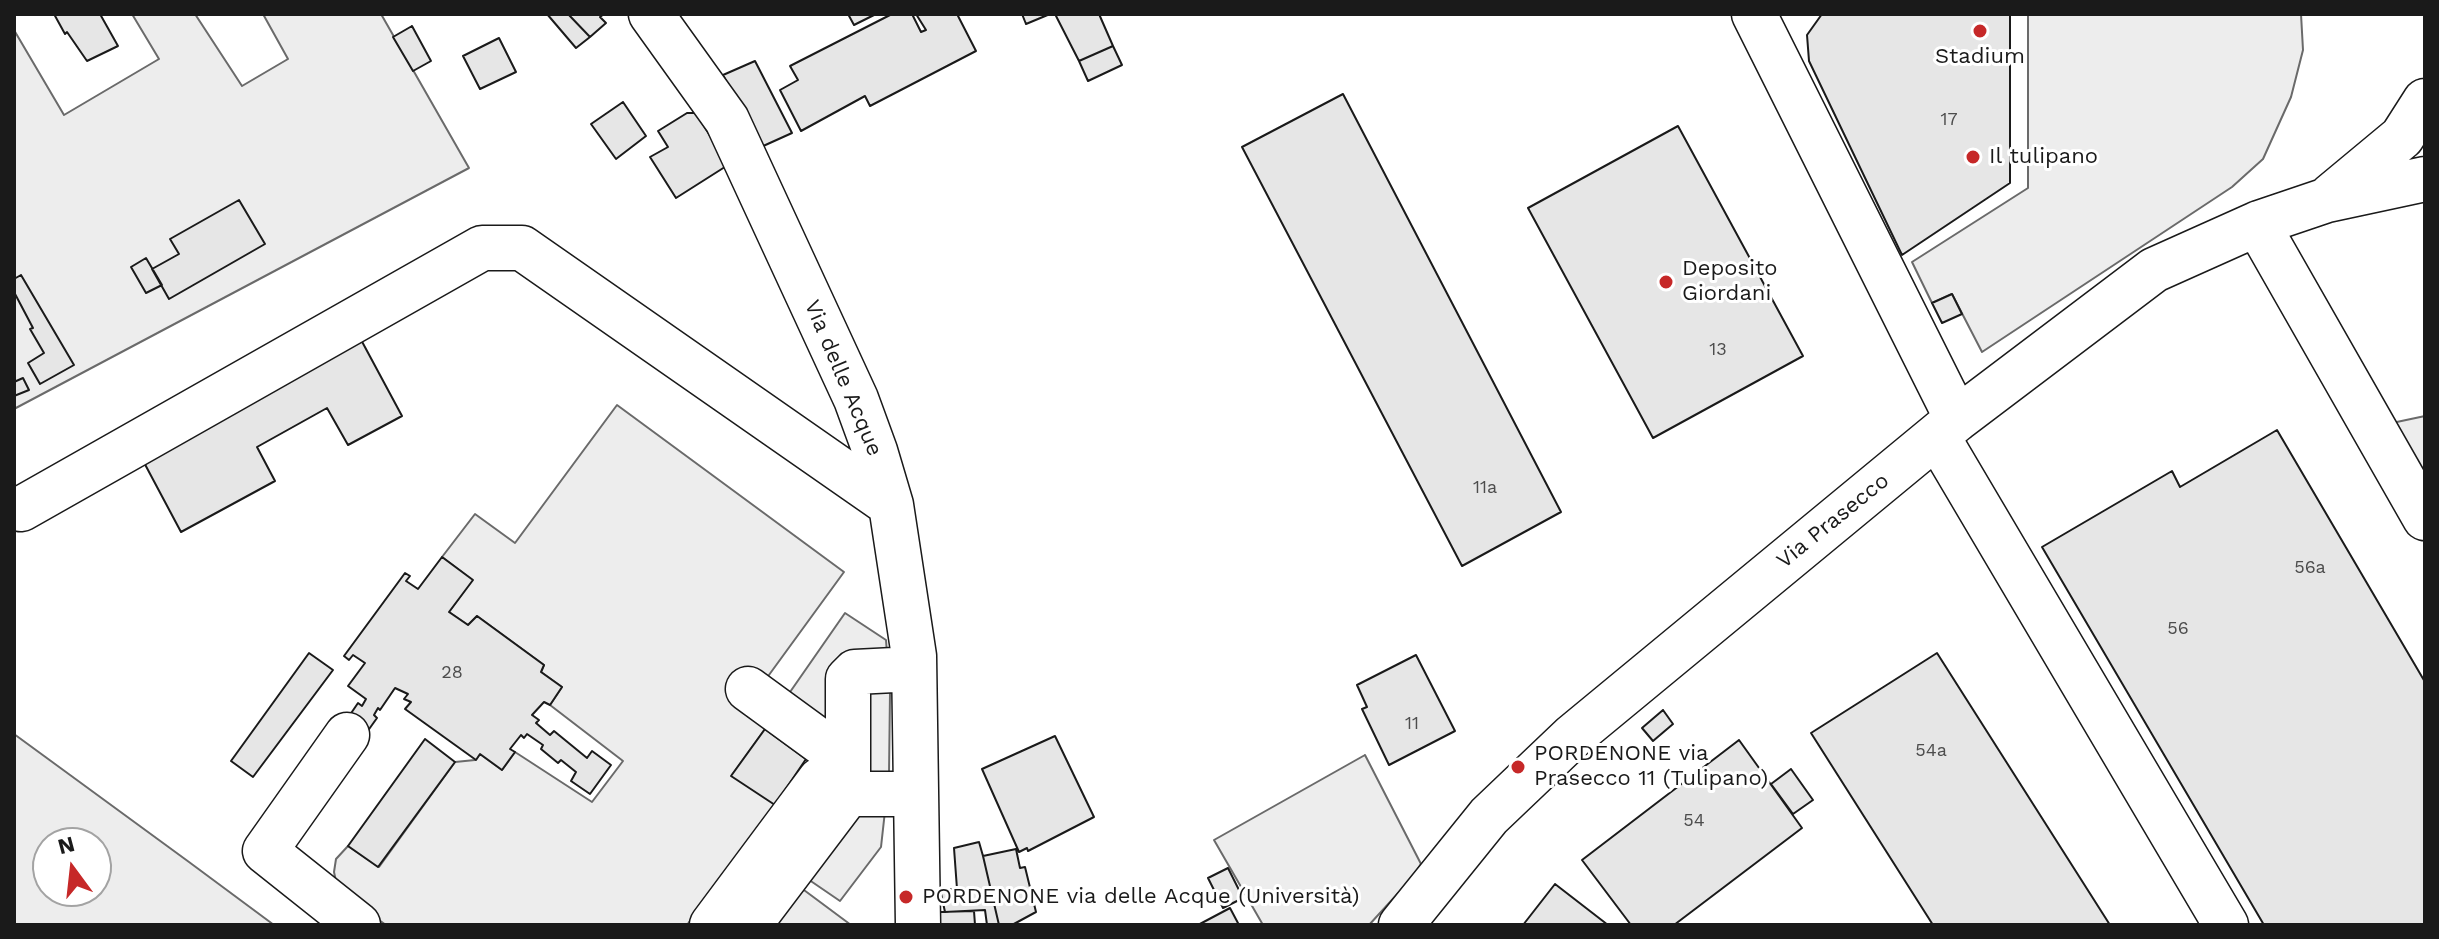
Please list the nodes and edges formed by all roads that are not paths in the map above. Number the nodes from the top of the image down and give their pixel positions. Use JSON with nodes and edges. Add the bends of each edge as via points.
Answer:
{"nodes":[{"id":1,"x":651,"y":14,"type":"edge"},
{"id":2,"x":1754,"y":14,"type":"edge"},
{"id":3,"x":2425,"y":101,"type":"edge"},
{"id":4,"x":2425,"y":179,"type":"edge"},
{"id":5,"x":2327,"y":200,"type":"junction"},
{"id":6,"x":2259,"y":223,"type":"junction"},
{"id":7,"x":1947,"y":428,"type":"junction"},
{"id":8,"x":891,"y":505,"type":"junction"},
{"id":9,"x":21,"y":509,"type":"dead end"},
{"id":10,"x":2425,"y":518,"type":"edge"},
{"id":11,"x":914,"y":662,"type":"junction"},
{"id":12,"x":748,"y":689,"type":"dead end"},
{"id":13,"x":347,"y":735,"type":"dead end"},
{"id":14,"x":848,"y":778,"type":"junction"},
{"id":15,"x":916,"y":794,"type":"junction"},
{"id":16,"x":358,"y":925,"type":"edge"},
{"id":17,"x":712,"y":925,"type":"edge"},
{"id":18,"x":749,"y":925,"type":"edge"},
{"id":19,"x":918,"y":925,"type":"edge"},
{"id":20,"x":1401,"y":925,"type":"edge"},
{"id":21,"x":2226,"y":925,"type":"edge"}],
"edges":[{"from":1,"to":8,"type":"street","name":"Via delle Acque","via":[[727,120],[856,399]]},
{"from":2,"to":7,"type":"street"},
{"from":3,"to":5,"type":"street","name":"Via Prasecco","via":[[2402,137]]},
{"from":4,"to":5,"type":"street","name":"Via Prasecco"},
{"from":5,"to":6,"type":"street","name":"Via Prasecco"},
{"from":6,"to":7,"type":"street","name":"Via Prasecco","via":[[2154,270]]},
{"from":6,"to":10,"type":"street"},
{"from":7,"to":20,"type":"street","name":"Via Prasecco","via":[[1573,736],[1489,816]]},
{"from":7,"to":21,"type":"street"},
{"from":8,"to":9,"type":"street","via":[[522,248],[482,248]]},
{"from":8,"to":11,"type":"street","name":"Via delle Acque"},
{"from":11,"to":14,"type":"street","via":[[855,672],[848,679]]},
{"from":11,"to":15,"type":"street","name":"Via delle Acque"},
{"from":12,"to":14,"type":"street"},
{"from":13,"to":16,"type":"street","via":[[265,851]]},
{"from":14,"to":15,"type":"street"},
{"from":14,"to":17,"type":"street","via":[[820,780]]},
{"from":14,"to":18,"type":"street"},
{"from":15,"to":19,"type":"street","name":"Via delle Acque"}]}
